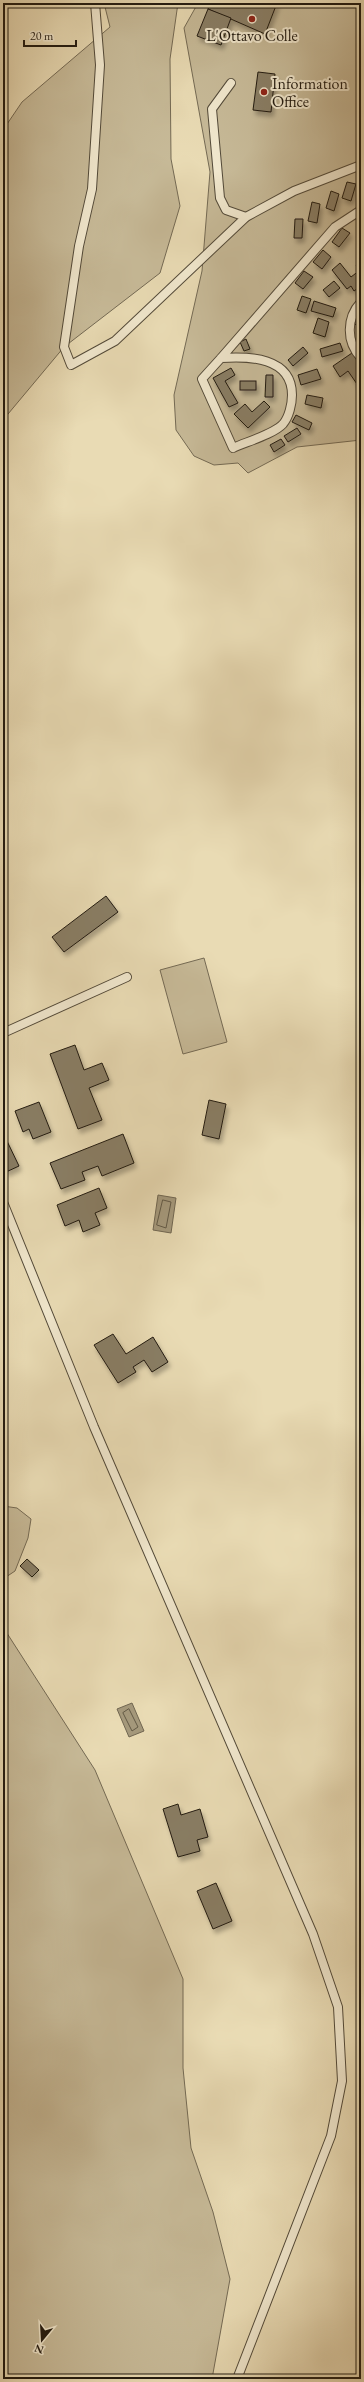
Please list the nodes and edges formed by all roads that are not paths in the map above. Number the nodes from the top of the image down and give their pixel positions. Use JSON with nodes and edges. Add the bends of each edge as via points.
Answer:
{"nodes":[{"id":1,"x":95,"y":3,"type":"edge"},
{"id":2,"x":231,"y":82,"type":"dead end"},
{"id":3,"x":361,"y":165,"type":"edge"},
{"id":4,"x":361,"y":210,"type":"edge"},
{"id":5,"x":246,"y":217,"type":"junction"},
{"id":6,"x":361,"y":302,"type":"edge"},
{"id":7,"x":221,"y":358,"type":"junction"},
{"id":8,"x":361,"y":358,"type":"edge"},
{"id":9,"x":127,"y":977,"type":"dead end"},
{"id":10,"x":3,"y":1033,"type":"edge"},
{"id":11,"x":3,"y":1202,"type":"edge"},
{"id":12,"x":237,"y":2379,"type":"edge"}],
"edges":[{"from":1,"to":5,"type":"lane","via":[[100,65],[92,189],[79,246],[64,346],[71,365],[115,341]]},
{"from":2,"to":5,"type":"lane","via":[[212,110],[220,198],[226,210]]},
{"from":3,"to":5,"type":"lane","via":[[294,191]]},
{"from":4,"to":7,"type":"lane","via":[[335,226]]},
{"from":6,"to":8,"type":"lane","via":[[353,314],[350,329],[353,346]]},
{"from":7,"to":7,"type":"lane","via":[[202,379],[234,448],[283,424],[290,409],[292,387],[284,372],[269,362],[250,357]]},
{"from":9,"to":10,"type":"lane"},
{"from":11,"to":12,"type":"lane","via":[[94,1427],[313,1934],[338,2007],[342,2081],[331,2136]]}]}
